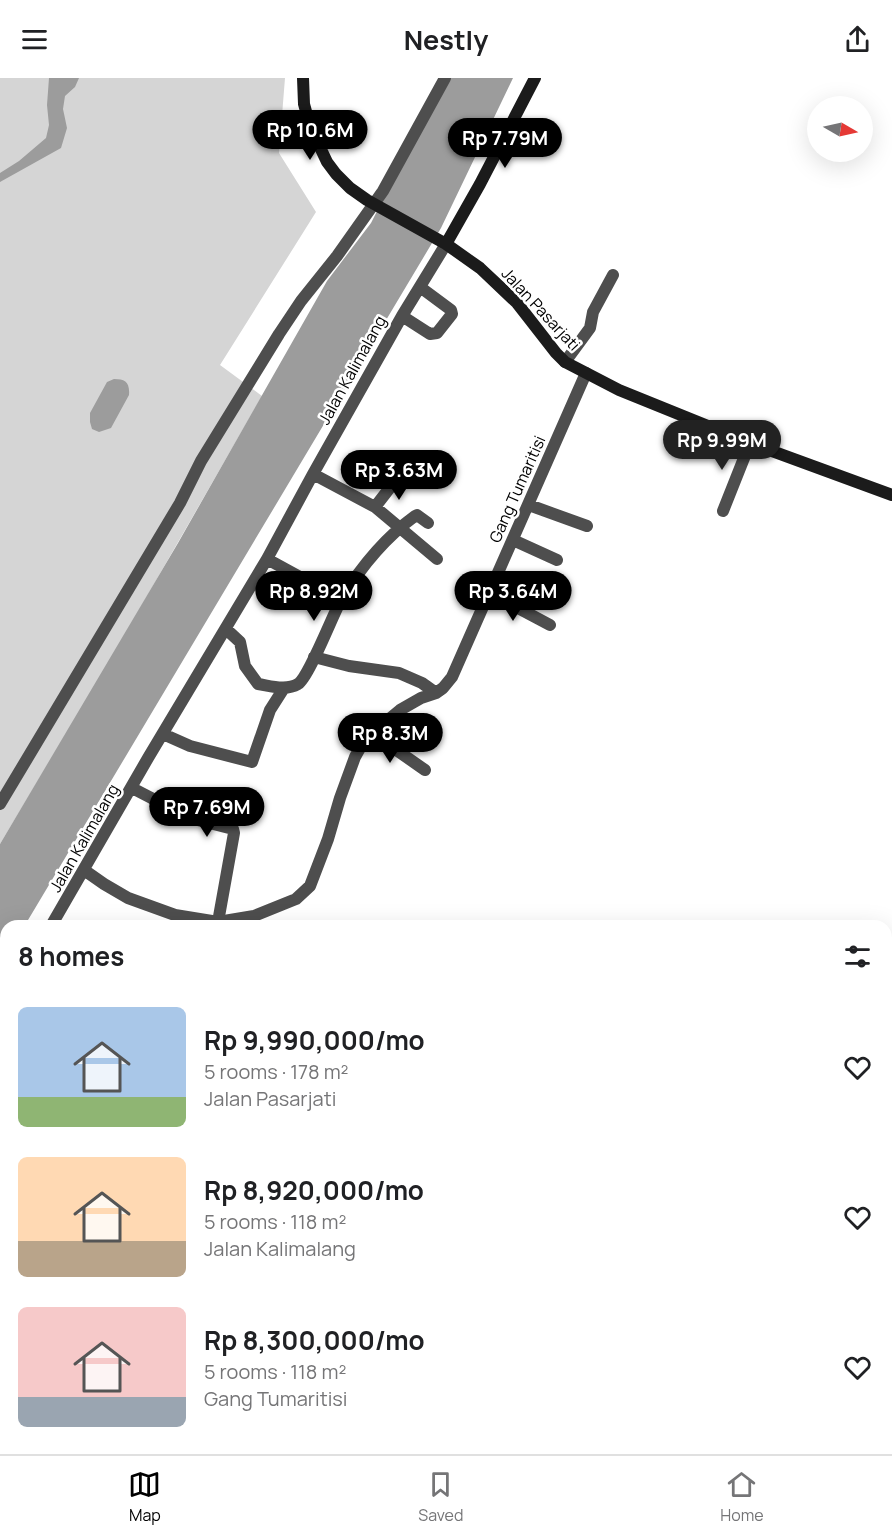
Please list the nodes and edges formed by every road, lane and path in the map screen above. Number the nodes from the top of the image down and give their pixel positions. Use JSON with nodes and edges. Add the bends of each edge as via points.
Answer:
{"nodes":[{"id":1,"x":303,"y":78,"type":"edge"},
{"id":2,"x":445,"y":78,"type":"edge"},
{"id":3,"x":535,"y":78,"type":"edge"},
{"id":4,"x":377,"y":205,"type":"junction"},
{"id":5,"x":443,"y":242,"type":"junction"},
{"id":6,"x":613,"y":275,"type":"dead end"},
{"id":7,"x":420,"y":287,"type":"junction"},
{"id":8,"x":402,"y":316,"type":"junction"},
{"id":9,"x":565,"y":362,"type":"junction"},
{"id":10,"x":586,"y":373,"type":"junction"},
{"id":11,"x":750,"y":443,"type":"junction"},
{"id":12,"x":313,"y":474,"type":"junction"},
{"id":13,"x":399,"y":476,"type":"dead end"},
{"id":14,"x":892,"y":495,"type":"edge"},
{"id":15,"x":528,"y":505,"type":"junction"},
{"id":16,"x":375,"y":507,"type":"junction"},
{"id":17,"x":723,"y":511,"type":"dead end"},
{"id":18,"x":428,"y":523,"type":"dead end"},
{"id":19,"x":587,"y":526,"type":"dead end"},
{"id":20,"x":400,"y":527,"type":"junction"},
{"id":21,"x":513,"y":540,"type":"junction"},
{"id":22,"x":267,"y":559,"type":"junction"},
{"id":23,"x":437,"y":559,"type":"dead end"},
{"id":24,"x":557,"y":560,"type":"dead end"},
{"id":25,"x":490,"y":593,"type":"junction"},
{"id":26,"x":342,"y":600,"type":"junction"},
{"id":27,"x":550,"y":625,"type":"dead end"},
{"id":28,"x":226,"y":629,"type":"junction"},
{"id":29,"x":314,"y":657,"type":"junction"},
{"id":30,"x":284,"y":688,"type":"junction"},
{"id":31,"x":436,"y":693,"type":"junction"},
{"id":32,"x":372,"y":733,"type":"junction"},
{"id":33,"x":163,"y":734,"type":"junction"},
{"id":34,"x":424,"y":770,"type":"dead end"},
{"id":35,"x":132,"y":788,"type":"junction"},
{"id":36,"x":0,"y":804,"type":"edge"},
{"id":37,"x":84,"y":870,"type":"junction"},
{"id":38,"x":55,"y":920,"type":"edge"},
{"id":39,"x":173,"y":920,"type":"edge"},
{"id":40,"x":218,"y":920,"type":"edge"},
{"id":41,"x":230,"y":920,"type":"edge"}],
"edges":[{"from":1,"to":4,"type":"main road","name":"Jalan Pasarjati","via":[[310,126],[327,162],[350,188]]},
{"from":2,"to":4,"type":"street"},
{"from":3,"to":5,"type":"main road","name":"Jalan Kalimalang","via":[[480,184]]},
{"from":4,"to":5,"type":"main road","name":"Jalan Pasarjati"},
{"from":4,"to":36,"type":"street","via":[[279,334]]},
{"from":5,"to":7,"type":"street","name":"Jalan Kalimalang"},
{"from":5,"to":9,"type":"main road","name":"Jalan Pasarjati","via":[[480,268],[517,303]]},
{"from":6,"to":9,"type":"street","via":[[593,312],[590,328]]},
{"from":7,"to":8,"type":"street","name":"Jalan Kalimalang"},
{"from":7,"to":8,"type":"street","via":[[452,314],[433,334]]},
{"from":8,"to":12,"type":"street","name":"Jalan Kalimalang"},
{"from":9,"to":10,"type":"main road","name":"Jalan Pasarjati"},
{"from":10,"to":11,"type":"main road","name":"Jalan Pasarjati"},
{"from":10,"to":15,"type":"street","name":"Gang Tumaritisi"},
{"from":11,"to":14,"type":"main road","name":"Jalan Pasarjati"},
{"from":11,"to":17,"type":"street"},
{"from":12,"to":16,"type":"street"},
{"from":12,"to":22,"type":"street","name":"Jalan Kalimalang"},
{"from":13,"to":16,"type":"street"},
{"from":15,"to":19,"type":"street"},
{"from":15,"to":21,"type":"street","name":"Gang Tumaritisi"},
{"from":16,"to":20,"type":"street"},
{"from":18,"to":20,"type":"street","via":[[417,515]]},
{"from":20,"to":23,"type":"street"},
{"from":20,"to":26,"type":"street"},
{"from":21,"to":24,"type":"street"},
{"from":21,"to":25,"type":"street","name":"Gang Tumaritisi"},
{"from":22,"to":26,"type":"street"},
{"from":22,"to":28,"type":"street","name":"Jalan Kalimalang"},
{"from":25,"to":27,"type":"street"},
{"from":25,"to":31,"type":"street","name":"Gang Tumaritisi","via":[[452,677]]},
{"from":26,"to":29,"type":"street"},
{"from":28,"to":30,"type":"street","via":[[240,642],[244,666],[258,684]]},
{"from":28,"to":33,"type":"street","name":"Jalan Kalimalang"},
{"from":29,"to":30,"type":"street","via":[[300,683]]},
{"from":29,"to":31,"type":"street","via":[[399,673]]},
{"from":30,"to":33,"type":"street","via":[[270,710],[252,762],[190,746]]},
{"from":31,"to":32,"type":"street","name":"Gang Tumaritisi","via":[[400,710]]},
{"from":32,"to":34,"type":"street"},
{"from":32,"to":41,"type":"street","name":"Gang Tumaritisi","via":[[355,757],[310,886],[287,903],[254,916]]},
{"from":33,"to":35,"type":"street","name":"Jalan Kalimalang"},
{"from":35,"to":37,"type":"street","name":"Jalan Kalimalang"},
{"from":35,"to":40,"type":"street","via":[[190,818],[233,829]]},
{"from":37,"to":38,"type":"street","name":"Jalan Kalimalang"},
{"from":37,"to":39,"type":"street","name":"Gang Tumaritisi"}]}
